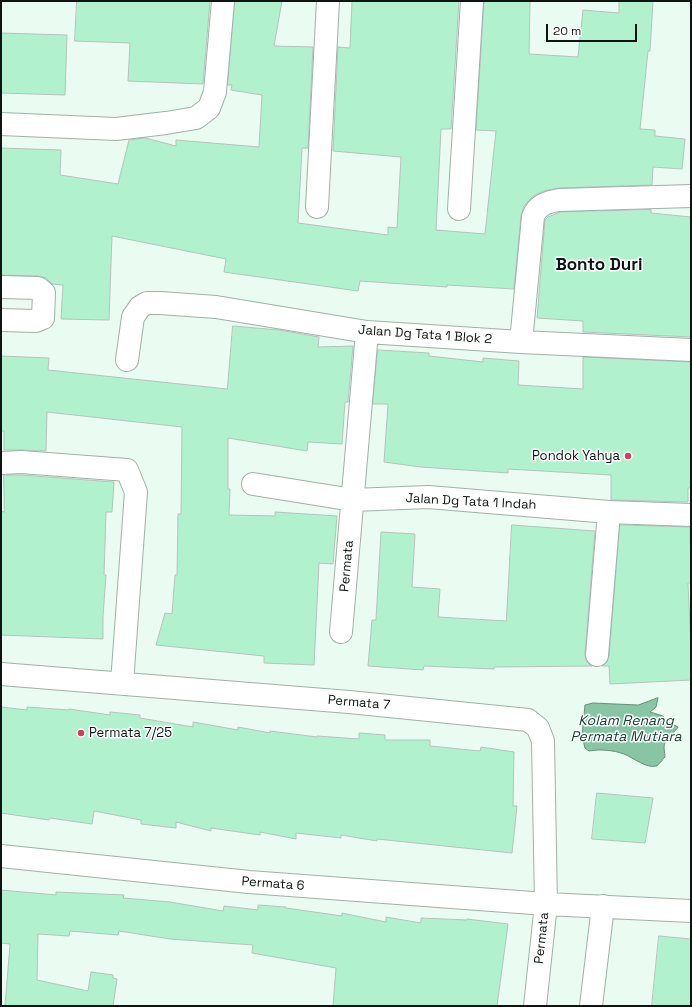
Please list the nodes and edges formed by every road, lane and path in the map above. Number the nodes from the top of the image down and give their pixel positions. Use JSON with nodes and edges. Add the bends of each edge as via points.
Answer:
{"nodes":[{"id":1,"x":223,"y":1,"type":"edge"},
{"id":2,"x":328,"y":1,"type":"edge"},
{"id":3,"x":472,"y":1,"type":"edge"},
{"id":4,"x":1,"y":124,"type":"edge"},
{"id":5,"x":691,"y":196,"type":"edge"},
{"id":6,"x":317,"y":207,"type":"dead end"},
{"id":7,"x":459,"y":209,"type":"dead end"},
{"id":8,"x":1,"y":287,"type":"edge"},
{"id":9,"x":1,"y":320,"type":"edge"},
{"id":10,"x":367,"y":332,"type":"junction"},
{"id":11,"x":521,"y":342,"type":"junction"},
{"id":12,"x":691,"y":350,"type":"edge"},
{"id":13,"x":127,"y":360,"type":"dead end"},
{"id":14,"x":1,"y":463,"type":"edge"},
{"id":15,"x":253,"y":484,"type":"dead end"},
{"id":16,"x":353,"y":500,"type":"junction"},
{"id":17,"x":609,"y":512,"type":"junction"},
{"id":18,"x":691,"y":515,"type":"edge"},
{"id":19,"x":341,"y":632,"type":"dead end"},
{"id":20,"x":597,"y":655,"type":"dead end"},
{"id":21,"x":1,"y":674,"type":"edge"},
{"id":22,"x":122,"y":683,"type":"junction"},
{"id":23,"x":1,"y":856,"type":"edge"},
{"id":24,"x":546,"y":904,"type":"junction"},
{"id":25,"x":603,"y":906,"type":"junction"},
{"id":26,"x":691,"y":911,"type":"edge"},
{"id":27,"x":535,"y":1006,"type":"edge"},
{"id":28,"x":591,"y":1006,"type":"edge"}],
"edges":[{"from":1,"to":4,"type":"street","via":[[215,92],[209,108],[196,118],[116,129]]},
{"from":2,"to":6,"type":"street"},
{"from":3,"to":7,"type":"street"},
{"from":5,"to":11,"type":"street","via":[[559,200],[545,203],[535,211]]},
{"from":8,"to":9,"type":"street","via":[[38,288],[44,293],[43,318],[36,321]]},
{"from":10,"to":11,"type":"street","name":"Jalan Dg Tata 1 Blok 2"},
{"from":10,"to":13,"type":"street","name":"Jalan Dg Tata 1 Blok 2","via":[[216,307],[147,303],[140,307],[133,317]]},
{"from":10,"to":16,"type":"street","name":"Permata"},
{"from":11,"to":12,"type":"street","name":"Jalan Dg Tata 1 Blok 2"},
{"from":14,"to":22,"type":"street","via":[[21,462],[127,470],[136,492]]},
{"from":15,"to":16,"type":"street","name":"Jalan Dg Tata 1 Indah"},
{"from":16,"to":17,"type":"street","name":"Jalan Dg Tata 1 Indah","via":[[428,497]]},
{"from":16,"to":19,"type":"street","name":"Permata"},
{"from":17,"to":18,"type":"street","name":"Jalan Dg Tata 1 Indah"},
{"from":17,"to":20,"type":"street"},
{"from":21,"to":22,"type":"street","name":"Permata 7"},
{"from":22,"to":24,"type":"street","name":"Permata 7","via":[[528,720],[538,728],[542,741]]},
{"from":23,"to":24,"type":"street","name":"Permata 6","via":[[249,882]]},
{"from":24,"to":25,"type":"street","name":"Permata"},
{"from":24,"to":27,"type":"street","name":"Permata"},
{"from":25,"to":26,"type":"street","name":"Permata"},
{"from":25,"to":28,"type":"street"}]}
